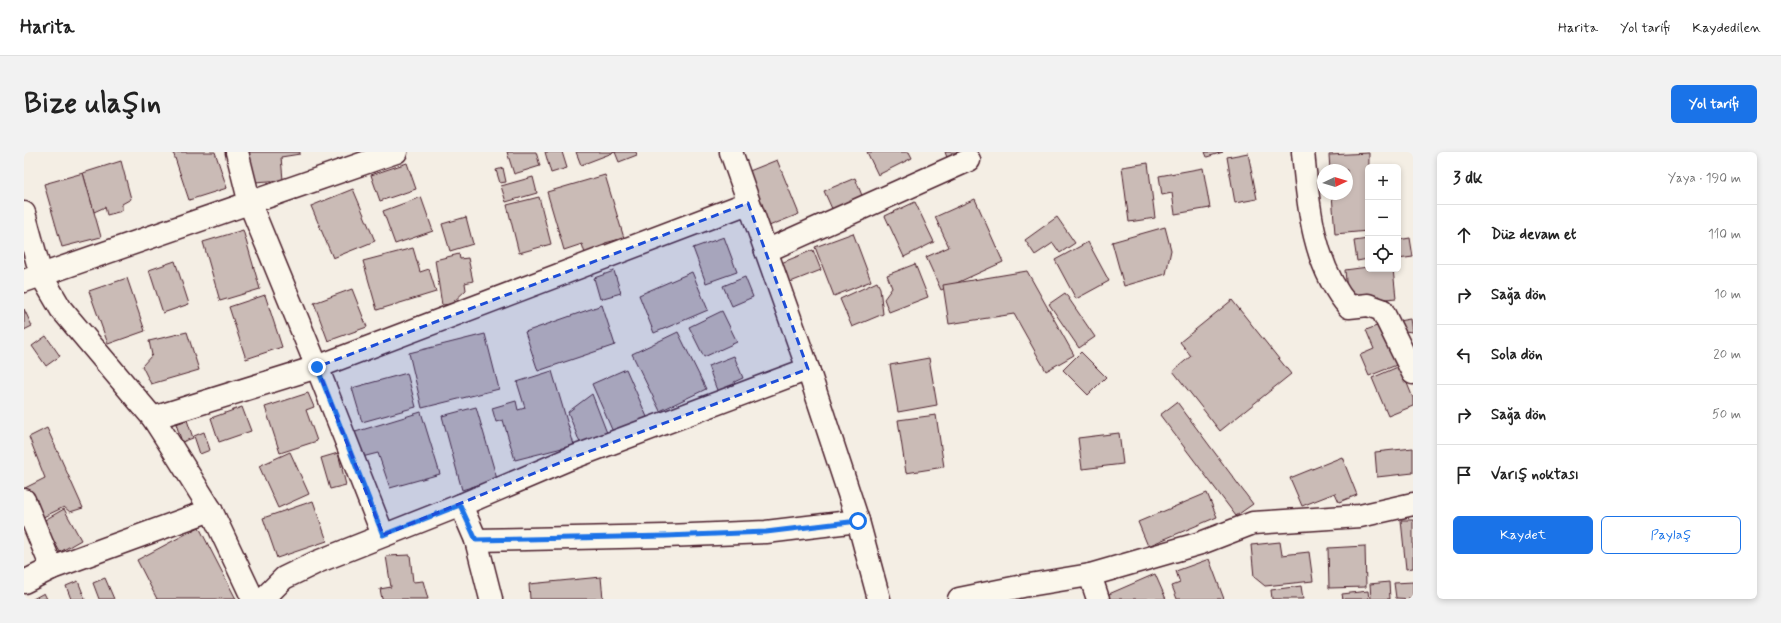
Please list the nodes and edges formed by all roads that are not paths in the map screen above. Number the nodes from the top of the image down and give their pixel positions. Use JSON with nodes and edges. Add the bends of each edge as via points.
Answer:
{"nodes":[{"id":1,"x":237,"y":152,"type":"edge"},
{"id":2,"x":396,"y":152,"type":"edge"},
{"id":3,"x":731,"y":152,"type":"edge"},
{"id":4,"x":1303,"y":152,"type":"edge"},
{"id":5,"x":970,"y":160,"type":"dead end"},
{"id":6,"x":748,"y":203,"type":"junction"},
{"id":7,"x":250,"y":204,"type":"junction"},
{"id":8,"x":24,"y":213,"type":"edge"},
{"id":9,"x":766,"y":251,"type":"junction"},
{"id":10,"x":32,"y":278,"type":"edge"},
{"id":11,"x":317,"y":367,"type":"junction"},
{"id":12,"x":808,"y":369,"type":"junction"},
{"id":13,"x":1413,"y":373,"type":"edge"},
{"id":14,"x":153,"y":418,"type":"junction"},
{"id":15,"x":24,"y":500,"type":"edge"},
{"id":16,"x":1413,"y":504,"type":"edge"},
{"id":17,"x":460,"y":505,"type":"junction"},
{"id":18,"x":211,"y":510,"type":"junction"},
{"id":19,"x":858,"y":521,"type":"junction"},
{"id":20,"x":383,"y":535,"type":"junction"},
{"id":21,"x":476,"y":540,"type":"junction"},
{"id":22,"x":52,"y":568,"type":"junction"},
{"id":23,"x":1090,"y":575,"type":"junction"},
{"id":24,"x":24,"y":582,"type":"edge"},
{"id":25,"x":253,"y":599,"type":"edge"},
{"id":26,"x":263,"y":599,"type":"edge"},
{"id":27,"x":491,"y":599,"type":"edge"},
{"id":28,"x":879,"y":599,"type":"edge"},
{"id":29,"x":959,"y":599,"type":"edge"},
{"id":30,"x":1098,"y":599,"type":"edge"}],
"edges":[{"from":1,"to":7,"type":"street"},
{"from":2,"to":7,"type":"street"},
{"from":3,"to":6,"type":"street"},
{"from":4,"to":13,"type":"street","via":[[1308,205],[1320,256],[1340,297],[1349,307],[1368,305],[1382,310]]},
{"from":5,"to":9,"type":"street"},
{"from":6,"to":9,"type":"street"},
{"from":6,"to":11,"type":"street"},
{"from":7,"to":10,"type":"street"},
{"from":7,"to":11,"type":"street"},
{"from":8,"to":10,"type":"street"},
{"from":9,"to":12,"type":"street"},
{"from":10,"to":14,"type":"street","via":[[62,309]]},
{"from":11,"to":14,"type":"street"},
{"from":11,"to":20,"type":"street"},
{"from":12,"to":17,"type":"street","via":[[569,459]]},
{"from":12,"to":19,"type":"street"},
{"from":14,"to":18,"type":"street"},
{"from":15,"to":22,"type":"street"},
{"from":16,"to":23,"type":"street","via":[[1360,516],[1253,523],[1201,543]]},
{"from":17,"to":20,"type":"street"},
{"from":17,"to":21,"type":"street"},
{"from":18,"to":22,"type":"street"},
{"from":18,"to":25,"type":"street"},
{"from":19,"to":21,"type":"street","via":[[766,532]]},
{"from":19,"to":28,"type":"street"},
{"from":20,"to":26,"type":"street","via":[[284,578]]},
{"from":21,"to":27,"type":"street"},
{"from":22,"to":24,"type":"street"},
{"from":23,"to":29,"type":"street"},
{"from":23,"to":30,"type":"street"}]}
